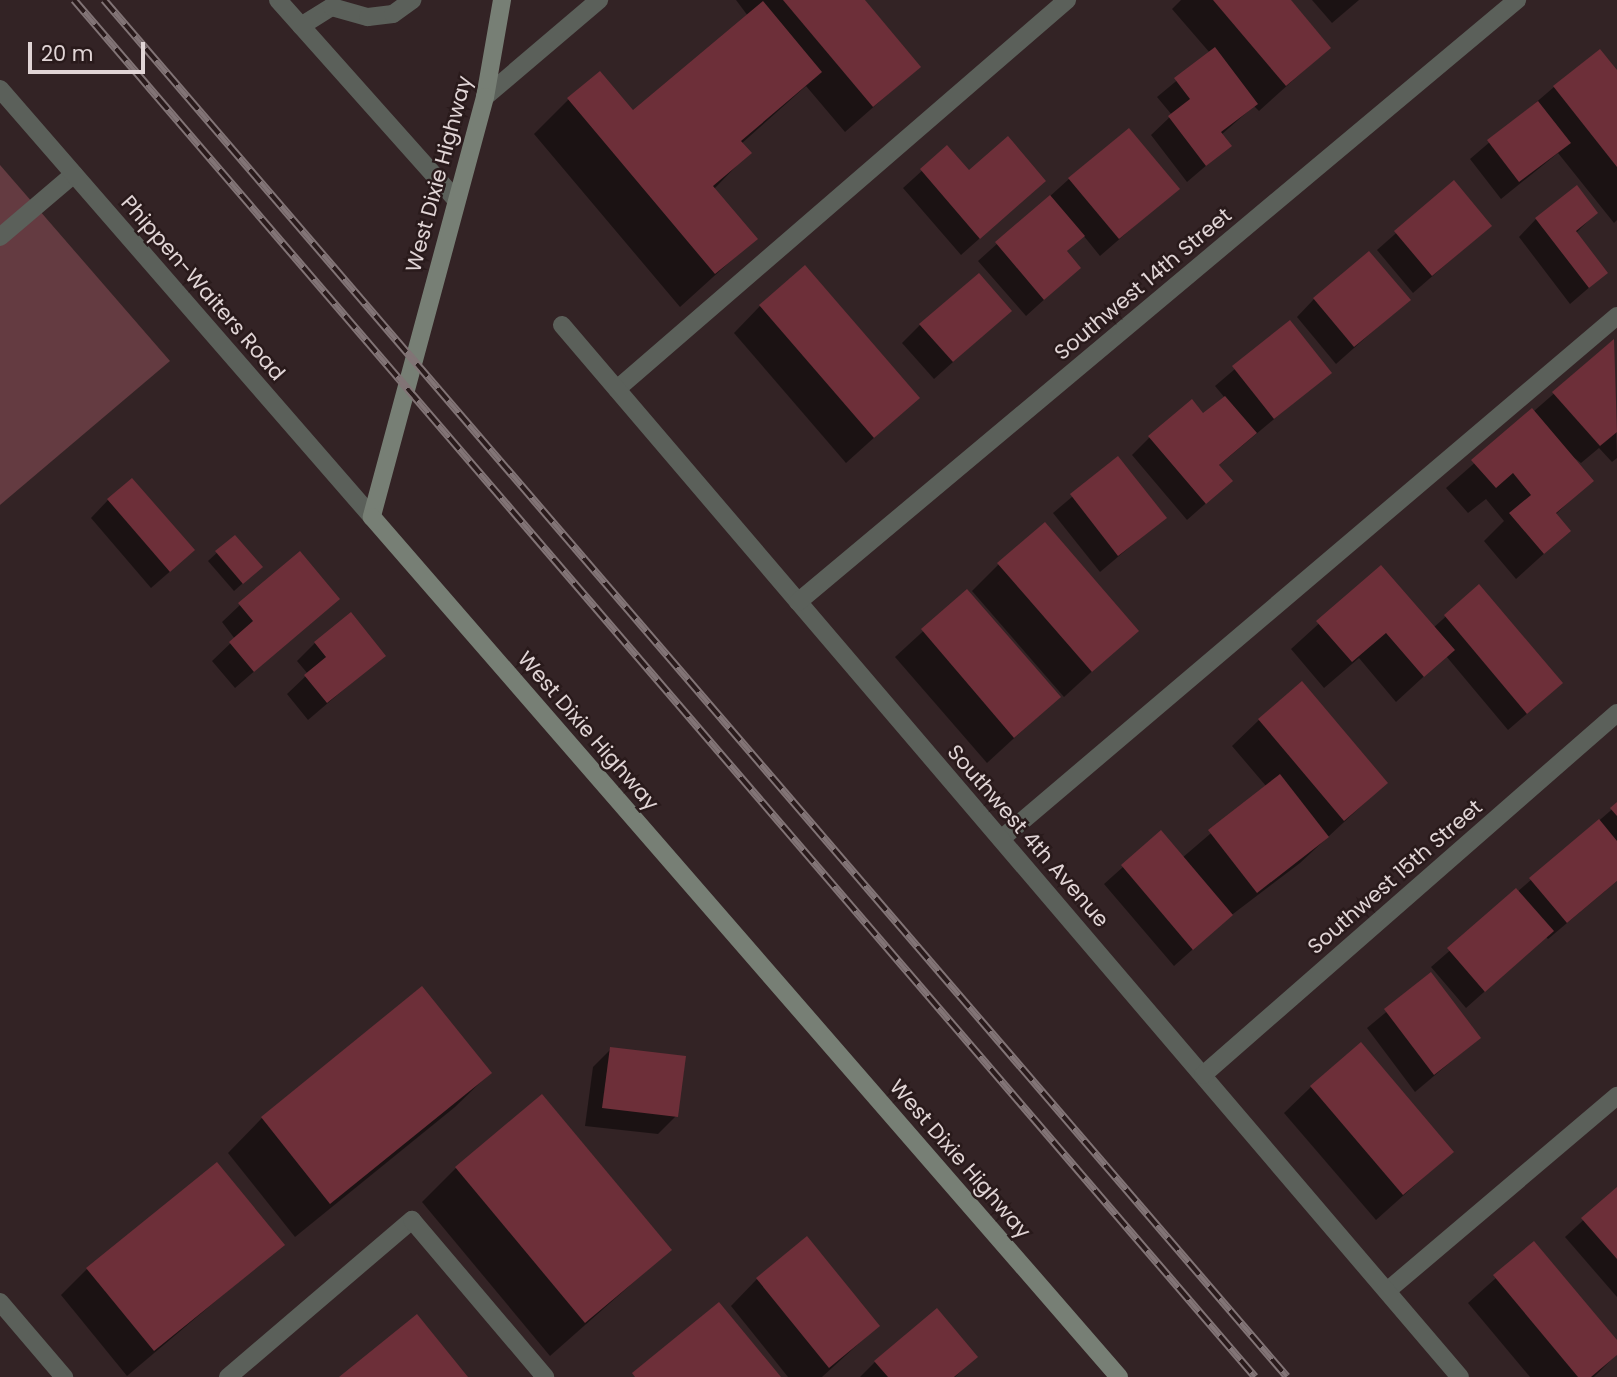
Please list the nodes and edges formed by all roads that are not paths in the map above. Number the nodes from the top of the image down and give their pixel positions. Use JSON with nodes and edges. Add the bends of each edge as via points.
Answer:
{"nodes":[{"id":1,"x":278,"y":0,"type":"edge"},
{"id":2,"x":412,"y":0,"type":"edge"},
{"id":3,"x":502,"y":0,"type":"edge"},
{"id":4,"x":599,"y":0,"type":"edge"},
{"id":5,"x":1067,"y":0,"type":"edge"},
{"id":6,"x":1517,"y":0,"type":"edge"},
{"id":7,"x":301,"y":26,"type":"junction"},
{"id":8,"x":0,"y":89,"type":"edge"},
{"id":9,"x":485,"y":97,"type":"junction"},
{"id":10,"x":74,"y":174,"type":"junction"},
{"id":11,"x":456,"y":200,"type":"junction"},
{"id":12,"x":0,"y":237,"type":"edge"},
{"id":13,"x":1617,"y":316,"type":"edge"},
{"id":14,"x":562,"y":325,"type":"dead end"},
{"id":15,"x":617,"y":389,"type":"junction"},
{"id":16,"x":372,"y":516,"type":"junction"},
{"id":17,"x":799,"y":602,"type":"junction"},
{"id":18,"x":1617,"y":713,"type":"edge"},
{"id":19,"x":1001,"y":839,"type":"junction"},
{"id":20,"x":1203,"y":1075,"type":"junction"},
{"id":21,"x":1617,"y":1096,"type":"edge"},
{"id":22,"x":1387,"y":1291,"type":"junction"},
{"id":23,"x":0,"y":1302,"type":"edge"},
{"id":24,"x":64,"y":1377,"type":"edge"},
{"id":25,"x":228,"y":1377,"type":"edge"},
{"id":26,"x":545,"y":1377,"type":"edge"},
{"id":27,"x":1119,"y":1377,"type":"edge"},
{"id":28,"x":1460,"y":1377,"type":"edge"}],
"edges":[{"from":1,"to":7,"type":"street"},
{"from":2,"to":7,"type":"street","via":[[393,15],[368,17],[332,7]]},
{"from":3,"to":9,"type":"main road","name":"West Dixie Highway"},
{"from":4,"to":9,"type":"street"},
{"from":5,"to":15,"type":"street"},
{"from":6,"to":17,"type":"street","name":"Southwest 14th Street"},
{"from":7,"to":11,"type":"street"},
{"from":8,"to":10,"type":"street","name":"Phippen-Waiters Road"},
{"from":9,"to":11,"type":"main road","name":"West Dixie Highway"},
{"from":10,"to":12,"type":"street"},
{"from":10,"to":16,"type":"street","name":"Phippen-Waiters Road"},
{"from":11,"to":16,"type":"main road","name":"West Dixie Highway"},
{"from":13,"to":19,"type":"street"},
{"from":14,"to":15,"type":"street","name":"Southwest 4th Avenue"},
{"from":15,"to":17,"type":"street","name":"Southwest 4th Avenue"},
{"from":16,"to":27,"type":"main road","name":"West Dixie Highway"},
{"from":17,"to":19,"type":"street","name":"Southwest 4th Avenue"},
{"from":18,"to":20,"type":"street","name":"Southwest 15th Street"},
{"from":19,"to":20,"type":"street","name":"Southwest 4th Avenue"},
{"from":20,"to":22,"type":"street","name":"Southwest 4th Avenue"},
{"from":21,"to":22,"type":"street"},
{"from":22,"to":28,"type":"street","name":"Southwest 4th Avenue"},
{"from":23,"to":24,"type":"street"},
{"from":25,"to":26,"type":"street","via":[[412,1220]]}]}
